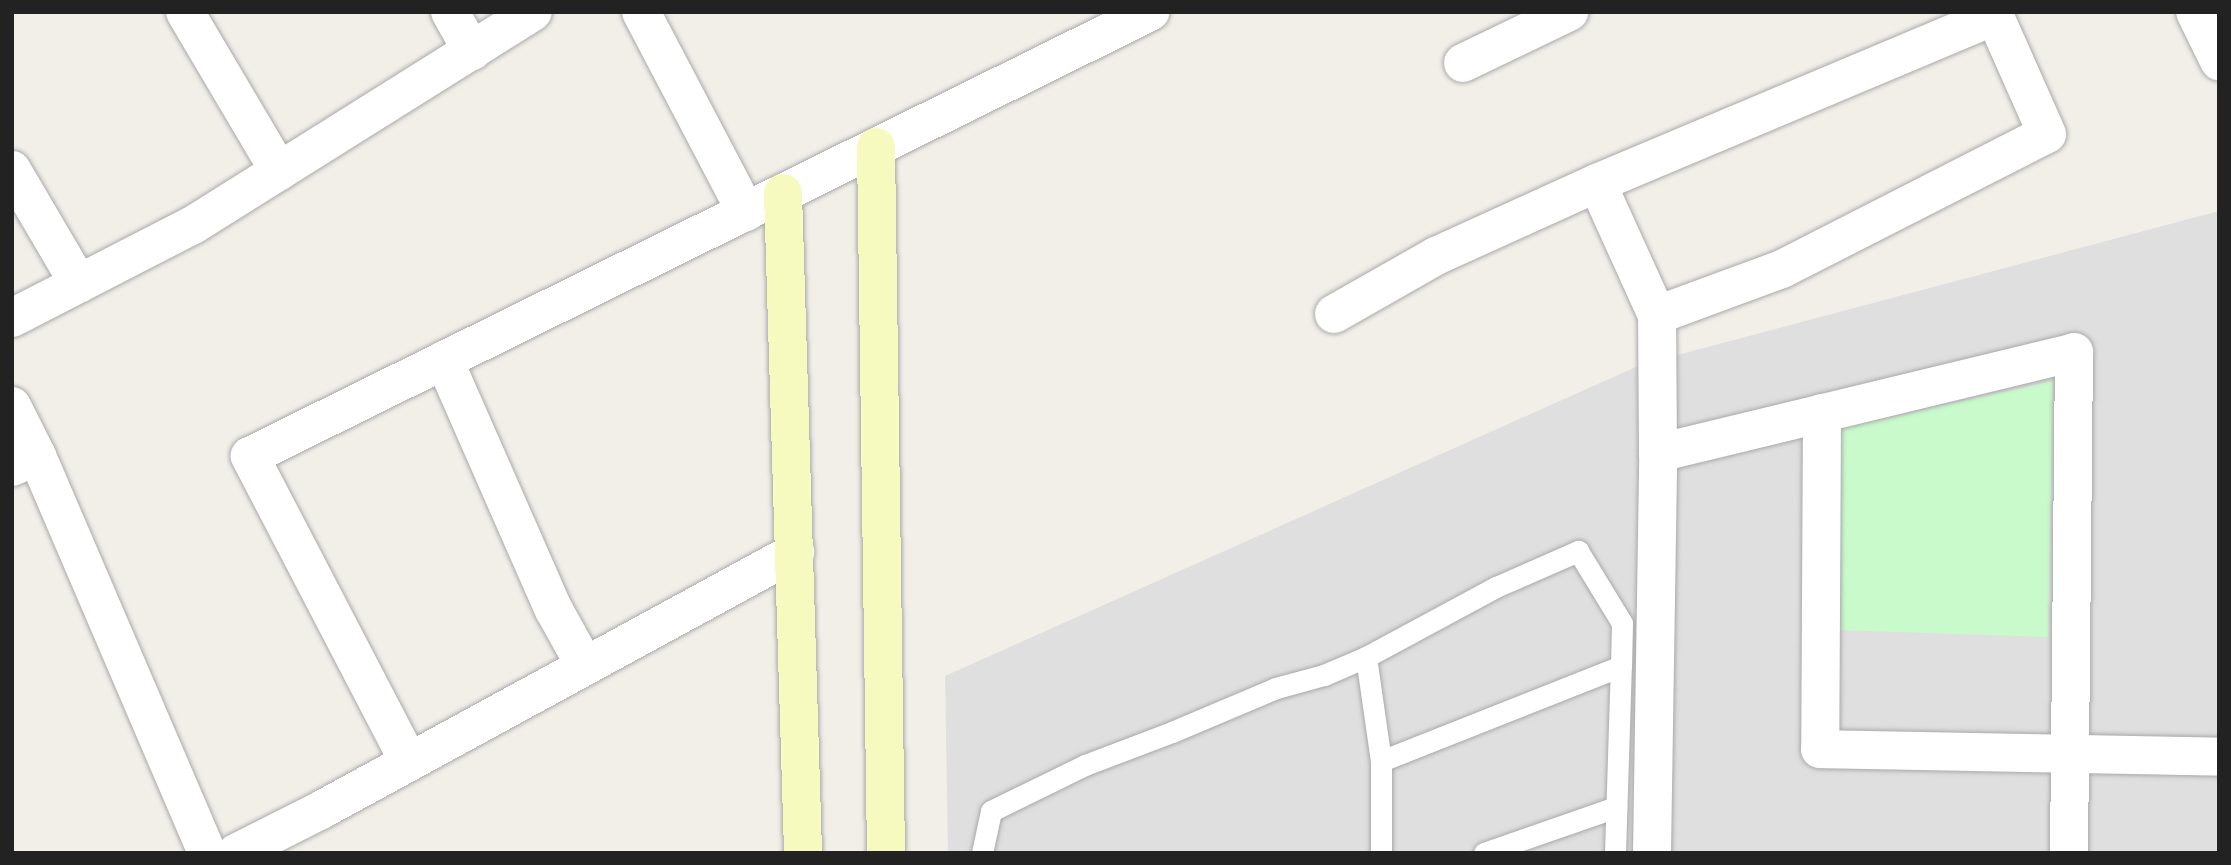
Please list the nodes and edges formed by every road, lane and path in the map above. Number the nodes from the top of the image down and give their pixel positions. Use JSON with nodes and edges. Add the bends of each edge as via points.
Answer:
{"nodes":[{"id":1,"x":185,"y":12,"type":"edge"},
{"id":2,"x":450,"y":12,"type":"edge"},
{"id":3,"x":533,"y":12,"type":"edge"},
{"id":4,"x":641,"y":12,"type":"edge"},
{"id":5,"x":1150,"y":12,"type":"edge"},
{"id":6,"x":1569,"y":12,"type":"edge"},
{"id":7,"x":2195,"y":12,"type":"edge"},
{"id":8,"x":1994,"y":14,"type":"edge"},
{"id":9,"x":472,"y":51,"type":"junction"},
{"id":10,"x":2219,"y":61,"type":"edge"},
{"id":11,"x":1464,"y":63,"type":"dead end"},
{"id":12,"x":876,"y":147,"type":"junction"},
{"id":13,"x":12,"y":170,"type":"edge"},
{"id":14,"x":279,"y":171,"type":"junction"},
{"id":15,"x":1597,"y":183,"type":"junction"},
{"id":16,"x":782,"y":193,"type":"junction"},
{"id":17,"x":746,"y":212,"type":"junction"},
{"id":18,"x":79,"y":284,"type":"junction"},
{"id":19,"x":1334,"y":314,"type":"dead end"},
{"id":20,"x":1657,"y":315,"type":"junction"},
{"id":21,"x":12,"y":318,"type":"edge"},
{"id":22,"x":444,"y":360,"type":"junction"},
{"id":23,"x":12,"y":406,"type":"edge"},
{"id":24,"x":1822,"y":413,"type":"junction"},
{"id":25,"x":1658,"y":453,"type":"junction"},
{"id":26,"x":25,"y":461,"type":"edge"},
{"id":27,"x":795,"y":552,"type":"junction"},
{"id":28,"x":1367,"y":657,"type":"junction"},
{"id":29,"x":585,"y":666,"type":"junction"},
{"id":30,"x":1621,"y":666,"type":"junction"},
{"id":31,"x":2070,"y":754,"type":"junction"},
{"id":32,"x":2219,"y":757,"type":"edge"},
{"id":33,"x":1381,"y":761,"type":"junction"},
{"id":34,"x":408,"y":762,"type":"junction"},
{"id":35,"x":1616,"y":807,"type":"junction"},
{"id":36,"x":206,"y":853,"type":"edge"},
{"id":37,"x":236,"y":853,"type":"edge"},
{"id":38,"x":803,"y":853,"type":"edge"},
{"id":39,"x":886,"y":853,"type":"edge"},
{"id":40,"x":982,"y":853,"type":"edge"},
{"id":41,"x":1381,"y":853,"type":"edge"},
{"id":42,"x":1484,"y":853,"type":"edge"},
{"id":43,"x":1615,"y":853,"type":"edge"},
{"id":44,"x":1652,"y":853,"type":"edge"},
{"id":45,"x":2069,"y":853,"type":"edge"}],
"edges":[{"from":1,"to":14,"type":"street"},
{"from":2,"to":9,"type":"street"},
{"from":3,"to":9,"type":"street"},
{"from":4,"to":17,"type":"street"},
{"from":5,"to":12,"type":"street"},
{"from":6,"to":11,"type":"street"},
{"from":7,"to":10,"type":"street"},
{"from":8,"to":15,"type":"street"},
{"from":8,"to":20,"type":"street","via":[[2047,134],[1782,269]]},
{"from":9,"to":14,"type":"street"},
{"from":12,"to":16,"type":"street"},
{"from":12,"to":39,"type":"street"},
{"from":13,"to":18,"type":"street"},
{"from":14,"to":18,"type":"street","via":[[193,225]]},
{"from":15,"to":19,"type":"street","via":[[1436,256]]},
{"from":15,"to":20,"type":"street"},
{"from":16,"to":17,"type":"street"},
{"from":16,"to":27,"type":"street"},
{"from":17,"to":22,"type":"street"},
{"from":18,"to":21,"type":"street"},
{"from":20,"to":25,"type":"street"},
{"from":22,"to":29,"type":"street","via":[[554,610]]},
{"from":22,"to":34,"type":"street","via":[[250,456]]},
{"from":23,"to":26,"type":"street"},
{"from":24,"to":25,"type":"street"},
{"from":24,"to":31,"type":"street","via":[[1820,749]]},
{"from":24,"to":31,"type":"street","via":[[2074,352]]},
{"from":25,"to":44,"type":"street"},
{"from":26,"to":36,"type":"street"},
{"from":27,"to":29,"type":"street"},
{"from":27,"to":38,"type":"street"},
{"from":28,"to":30,"type":"lane","via":[[1496,587],[1577,551],[1622,623]]},
{"from":28,"to":33,"type":"lane"},
{"from":28,"to":40,"type":"lane","via":[[1276,688],[1085,765],[991,811]]},
{"from":29,"to":34,"type":"street"},
{"from":30,"to":33,"type":"lane"},
{"from":30,"to":35,"type":"lane"},
{"from":31,"to":32,"type":"street"},
{"from":31,"to":45,"type":"street"},
{"from":33,"to":41,"type":"lane"},
{"from":34,"to":37,"type":"street"},
{"from":35,"to":42,"type":"lane"},
{"from":35,"to":43,"type":"lane"}]}
